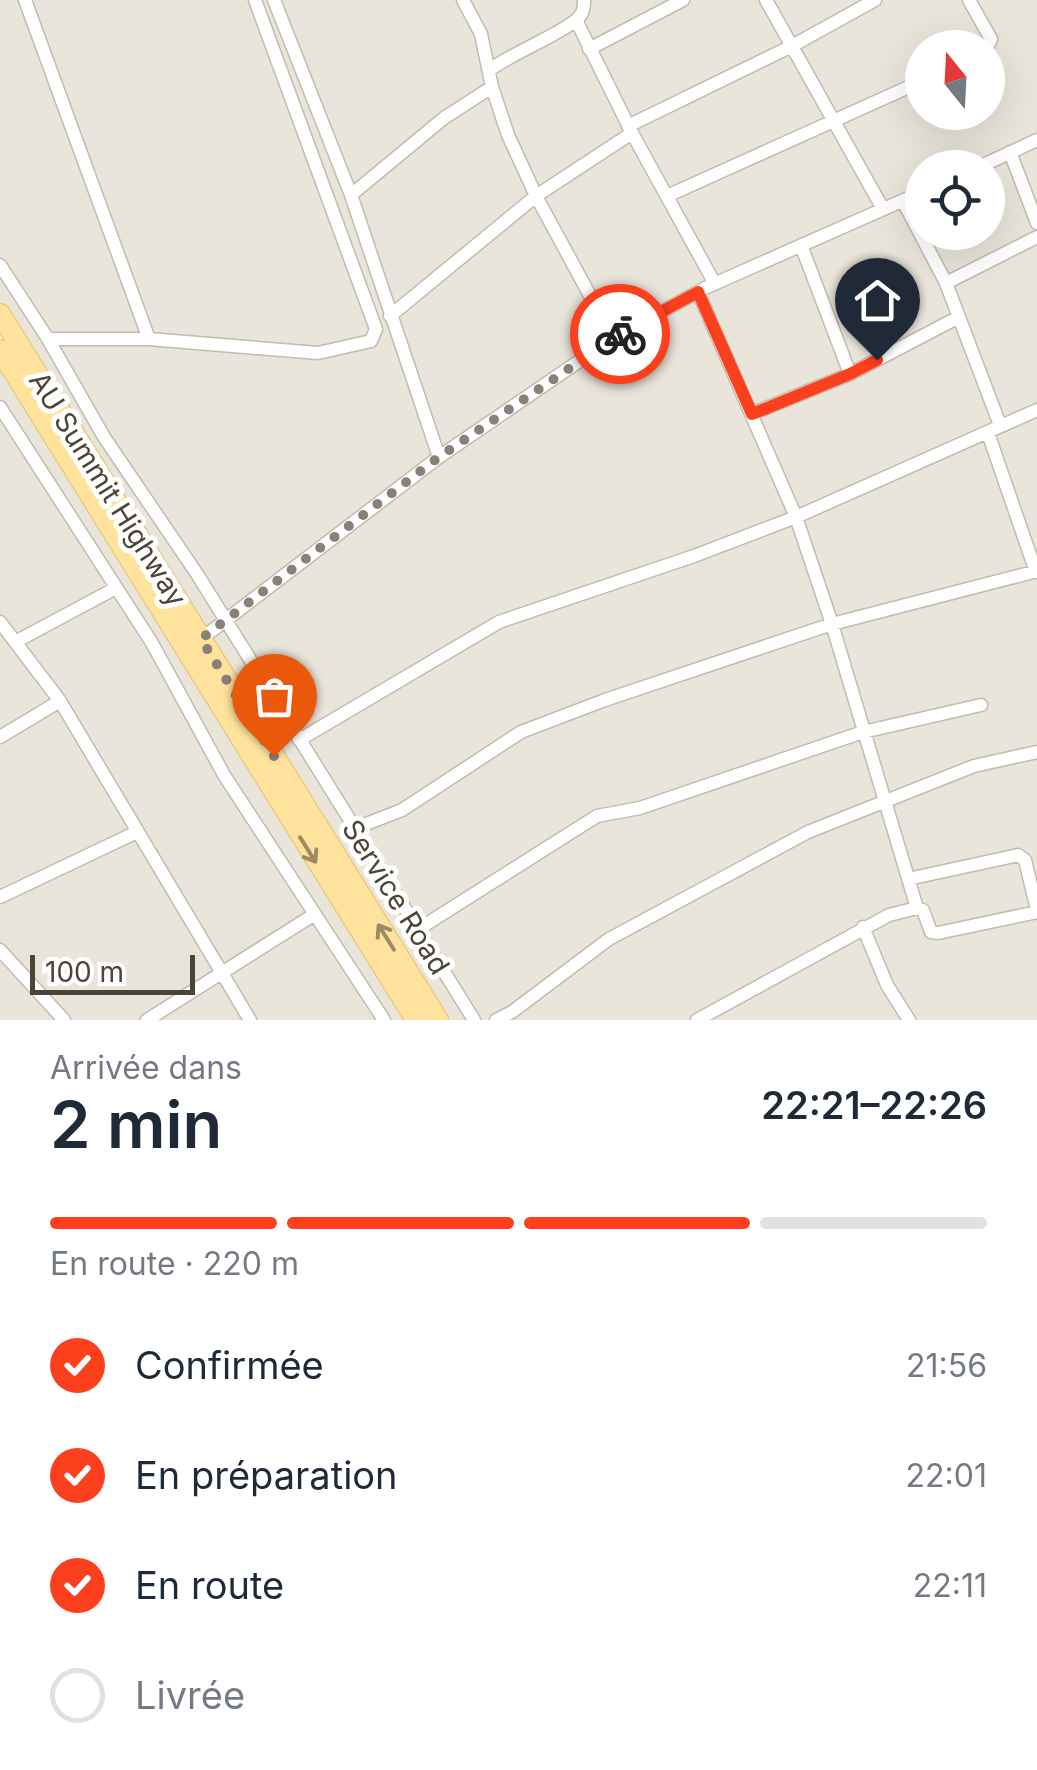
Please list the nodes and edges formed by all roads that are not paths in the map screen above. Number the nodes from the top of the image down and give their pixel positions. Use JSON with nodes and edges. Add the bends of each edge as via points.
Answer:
{"nodes":[{"id":1,"x":24,"y":0,"type":"edge"},
{"id":2,"x":255,"y":0,"type":"edge"},
{"id":3,"x":274,"y":0,"type":"edge"},
{"id":4,"x":463,"y":0,"type":"edge"},
{"id":5,"x":584,"y":0,"type":"edge"},
{"id":6,"x":683,"y":0,"type":"edge"},
{"id":7,"x":766,"y":0,"type":"edge"},
{"id":8,"x":875,"y":0,"type":"edge"},
{"id":9,"x":969,"y":0,"type":"edge"},
{"id":10,"x":576,"y":20,"type":"junction"},
{"id":11,"x":986,"y":30,"type":"edge"},
{"id":12,"x":792,"y":46,"type":"junction"},
{"id":13,"x":590,"y":49,"type":"junction"},
{"id":14,"x":491,"y":69,"type":"junction"},
{"id":15,"x":492,"y":87,"type":"junction"},
{"id":16,"x":905,"y":89,"type":"edge"},
{"id":17,"x":832,"y":123,"type":"junction"},
{"id":18,"x":630,"y":129,"type":"junction"},
{"id":19,"x":1037,"y":140,"type":"edge"},
{"id":20,"x":1010,"y":152,"type":"junction"},
{"id":21,"x":1005,"y":154,"type":"edge"},
{"id":22,"x":351,"y":195,"type":"junction"},
{"id":23,"x":536,"y":196,"type":"junction"},
{"id":24,"x":667,"y":196,"type":"junction"},
{"id":25,"x":903,"y":201,"type":"joint"},
{"id":26,"x":883,"y":208,"type":"junction"},
{"id":27,"x":1037,"y":222,"type":"edge"},
{"id":28,"x":1037,"y":238,"type":"edge"},
{"id":29,"x":802,"y":245,"type":"junction"},
{"id":30,"x":0,"y":265,"type":"edge"},
{"id":31,"x":946,"y":282,"type":"junction"},
{"id":32,"x":715,"y":284,"type":"junction"},
{"id":33,"x":698,"y":292,"type":"junction"},
{"id":34,"x":0,"y":314,"type":"edge"},
{"id":35,"x":390,"y":316,"type":"junction"},
{"id":36,"x":957,"y":318,"type":"junction"},
{"id":37,"x":612,"y":338,"type":"junction"},
{"id":38,"x":48,"y":339,"type":"junction"},
{"id":39,"x":149,"y":339,"type":"junction"},
{"id":40,"x":0,"y":350,"type":"edge"},
{"id":41,"x":850,"y":374,"type":"junction"},
{"id":42,"x":0,"y":407,"type":"edge"},
{"id":43,"x":1037,"y":410,"type":"edge"},
{"id":44,"x":752,"y":414,"type":"junction"},
{"id":45,"x":994,"y":429,"type":"junction"},
{"id":46,"x":439,"y":457,"type":"junction"},
{"id":47,"x":796,"y":517,"type":"junction"},
{"id":48,"x":1037,"y":572,"type":"edge"},
{"id":49,"x":116,"y":588,"type":"junction"},
{"id":50,"x":226,"y":621,"type":"junction"},
{"id":51,"x":0,"y":622,"type":"edge"},
{"id":52,"x":832,"y":624,"type":"junction"},
{"id":53,"x":201,"y":639,"type":"junction"},
{"id":54,"x":15,"y":642,"type":"junction"},
{"id":55,"x":60,"y":701,"type":"junction"},
{"id":56,"x":981,"y":704,"type":"dead end"},
{"id":57,"x":863,"y":732,"type":"junction"},
{"id":58,"x":0,"y":737,"type":"edge"},
{"id":59,"x":299,"y":740,"type":"junction"},
{"id":60,"x":1037,"y":752,"type":"edge"},
{"id":61,"x":883,"y":801,"type":"junction"},
{"id":62,"x":352,"y":829,"type":"junction"},
{"id":63,"x":137,"y":832,"type":"junction"},
{"id":64,"x":908,"y":879,"type":"junction"},
{"id":65,"x":0,"y":898,"type":"edge"},
{"id":66,"x":917,"y":908,"type":"junction"},
{"id":67,"x":1037,"y":911,"type":"edge"},
{"id":68,"x":315,"y":914,"type":"junction"},
{"id":69,"x":863,"y":927,"type":"junction"},
{"id":70,"x":417,"y":930,"type":"junction"},
{"id":71,"x":0,"y":950,"type":"edge"},
{"id":72,"x":221,"y":973,"type":"junction"},
{"id":73,"x":64,"y":1020,"type":"edge"},
{"id":74,"x":147,"y":1020,"type":"edge"},
{"id":75,"x":250,"y":1020,"type":"edge"},
{"id":76,"x":384,"y":1020,"type":"edge"},
{"id":77,"x":416,"y":1020,"type":"edge"},
{"id":78,"x":438,"y":1020,"type":"edge"},
{"id":79,"x":474,"y":1020,"type":"edge"},
{"id":80,"x":496,"y":1020,"type":"edge"},
{"id":81,"x":697,"y":1020,"type":"edge"},
{"id":82,"x":909,"y":1020,"type":"edge"}],
"edges":[{"from":1,"to":39,"type":"street"},
{"from":2,"to":39,"type":"street","via":[[376,329],[371,341],[318,353]]},
{"from":3,"to":22,"type":"street"},
{"from":4,"to":14,"type":"street"},
{"from":5,"to":10,"type":"street"},
{"from":6,"to":13,"type":"street"},
{"from":7,"to":12,"type":"street"},
{"from":8,"to":12,"type":"street"},
{"from":9,"to":11,"type":"street"},
{"from":10,"to":13,"type":"street"},
{"from":10,"to":14,"type":"street"},
{"from":12,"to":17,"type":"street"},
{"from":12,"to":18,"type":"street"},
{"from":13,"to":18,"type":"street"},
{"from":14,"to":15,"type":"street"},
{"from":15,"to":22,"type":"street"},
{"from":15,"to":23,"type":"street"},
{"from":16,"to":17,"type":"street"},
{"from":17,"to":24,"type":"street"},
{"from":17,"to":26,"type":"street"},
{"from":18,"to":23,"type":"street"},
{"from":18,"to":24,"type":"street"},
{"from":19,"to":20,"type":"street"},
{"from":20,"to":21,"type":"street"},
{"from":20,"to":27,"type":"street"},
{"from":22,"to":35,"type":"street"},
{"from":23,"to":35,"type":"street"},
{"from":23,"to":37,"type":"street"},
{"from":24,"to":32,"type":"street"},
{"from":25,"to":26,"type":"street"},
{"from":25,"to":31,"type":"street"},
{"from":26,"to":29,"type":"street"},
{"from":28,"to":31,"type":"street"},
{"from":29,"to":32,"type":"street"},
{"from":29,"to":41,"type":"street"},
{"from":30,"to":38,"type":"street","name":"Service Road"},
{"from":31,"to":36,"type":"street"},
{"from":32,"to":33,"type":"street"},
{"from":33,"to":37,"type":"street"},
{"from":33,"to":44,"type":"street"},
{"from":34,"to":53,"type":"main road","name":"AU Summit Highway"},
{"from":35,"to":46,"type":"street"},
{"from":36,"to":41,"type":"street"},
{"from":36,"to":45,"type":"street"},
{"from":37,"to":46,"type":"street"},
{"from":38,"to":39,"type":"street"},
{"from":38,"to":50,"type":"street","name":"Service Road"},
{"from":40,"to":77,"type":"main road","name":"AU Summit Highway","one_way":true},
{"from":41,"to":44,"type":"street"},
{"from":42,"to":49,"type":"street"},
{"from":43,"to":45,"type":"street"},
{"from":44,"to":47,"type":"street"},
{"from":45,"to":47,"type":"street"},
{"from":45,"to":48,"type":"street"},
{"from":46,"to":50,"type":"street"},
{"from":47,"to":52,"type":"street"},
{"from":47,"to":59,"type":"street","via":[[499,622]]},
{"from":48,"to":52,"type":"street"},
{"from":49,"to":54,"type":"street"},
{"from":49,"to":68,"type":"street","via":[[224,775]]},
{"from":50,"to":53,"type":"street"},
{"from":50,"to":59,"type":"street","name":"Service Road"},
{"from":51,"to":54,"type":"street"},
{"from":52,"to":57,"type":"street"},
{"from":52,"to":62,"type":"street","via":[[521,732],[402,810]]},
{"from":78,"to":53,"type":"main road","name":"AU Summit Highway","one_way":true},
{"from":54,"to":55,"type":"street"},
{"from":55,"to":58,"type":"street"},
{"from":55,"to":63,"type":"street"},
{"from":56,"to":57,"type":"street"},
{"from":57,"to":61,"type":"street"},
{"from":57,"to":70,"type":"street","via":[[640,808],[598,816]]},
{"from":59,"to":62,"type":"street","name":"Service Road"},
{"from":60,"to":61,"type":"street","via":[[974,766]]},
{"from":61,"to":64,"type":"street"},
{"from":61,"to":80,"type":"street","via":[[808,832],[609,939]]},
{"from":62,"to":70,"type":"street","name":"Service Road"},
{"from":63,"to":65,"type":"street"},
{"from":63,"to":72,"type":"street"},
{"from":64,"to":66,"type":"street"},
{"from":64,"to":67,"type":"street","via":[[1018,855],[1026,860]]},
{"from":66,"to":67,"type":"street","via":[[930,932]]},
{"from":66,"to":69,"type":"street"},
{"from":68,"to":72,"type":"street"},
{"from":68,"to":76,"type":"street"},
{"from":69,"to":81,"type":"street"},
{"from":69,"to":82,"type":"street"},
{"from":70,"to":79,"type":"street","name":"Service Road"},
{"from":71,"to":73,"type":"street"},
{"from":72,"to":74,"type":"street"},
{"from":72,"to":75,"type":"street"}]}
